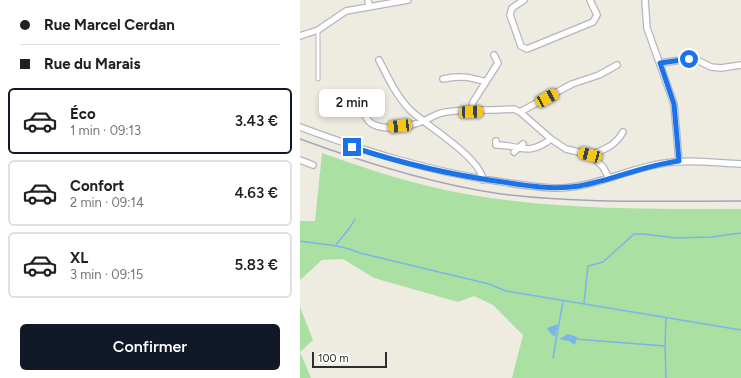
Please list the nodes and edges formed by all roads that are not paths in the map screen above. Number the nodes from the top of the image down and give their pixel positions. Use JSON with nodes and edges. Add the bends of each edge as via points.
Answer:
{"nodes":[{"id":1,"x":408,"y":0,"type":"edge"},
{"id":2,"x":524,"y":0,"type":"edge"},
{"id":3,"x":590,"y":0,"type":"edge"},
{"id":4,"x":645,"y":0,"type":"edge"},
{"id":5,"x":368,"y":3,"type":"edge"},
{"id":6,"x":318,"y":30,"type":"junction"},
{"id":7,"x":300,"y":36,"type":"edge"},
{"id":8,"x":494,"y":56,"type":"dead end"},
{"id":9,"x":379,"y":60,"type":"dead end"},
{"id":10,"x":660,"y":63,"type":"junction"},
{"id":11,"x":617,"y":65,"type":"dead end"},
{"id":12,"x":741,"y":65,"type":"edge"},
{"id":13,"x":318,"y":79,"type":"dead end"},
{"id":14,"x":442,"y":79,"type":"dead end"},
{"id":15,"x":486,"y":82,"type":"junction"},
{"id":16,"x":471,"y":112,"type":"junction"},
{"id":17,"x":520,"y":112,"type":"junction"},
{"id":18,"x":366,"y":117,"type":"dead end"},
{"id":19,"x":423,"y":121,"type":"junction"},
{"id":20,"x":300,"y":127,"type":"edge"},
{"id":21,"x":623,"y":132,"type":"dead end"},
{"id":22,"x":551,"y":139,"type":"junction"},
{"id":23,"x":496,"y":141,"type":"dead end"},
{"id":24,"x":521,"y":146,"type":"junction"},
{"id":25,"x":514,"y":152,"type":"dead end"},
{"id":26,"x":590,"y":155,"type":"junction"},
{"id":27,"x":300,"y":160,"type":"edge"},
{"id":28,"x":679,"y":161,"type":"junction"},
{"id":29,"x":741,"y":164,"type":"edge"},
{"id":30,"x":313,"y":165,"type":"dead end"},
{"id":31,"x":610,"y":178,"type":"junction"},
{"id":32,"x":484,"y":180,"type":"junction"}],
"edges":[{"from":1,"to":5,"type":"street"},
{"from":2,"to":3,"type":"street","via":[[512,8],[510,15],[521,46],[527,49],[594,22],[596,15]]},
{"from":4,"to":10,"type":"street","via":[[647,28]]},
{"from":5,"to":6,"type":"street","via":[[346,11]]},
{"from":6,"to":7,"type":"street"},
{"from":6,"to":13,"type":"lane"},
{"from":8,"to":15,"type":"street","via":[[498,63]]},
{"from":9,"to":19,"type":"street","via":[[391,86]]},
{"from":10,"to":12,"type":"street","via":[[689,59],[711,67]]},
{"from":10,"to":28,"type":"street","via":[[674,104]]},
{"from":11,"to":17,"type":"street","via":[[600,75],[572,84]]},
{"from":14,"to":15,"type":"street","via":[[456,76],[471,77]]},
{"from":15,"to":16,"type":"street","via":[[473,102]]},
{"from":16,"to":17,"type":"street","via":[[514,109]]},
{"from":16,"to":19,"type":"street","via":[[446,112]]},
{"from":17,"to":22,"type":"street"},
{"from":18,"to":19,"type":"street","via":[[369,123],[375,126],[391,127]]},
{"from":19,"to":32,"type":"street","via":[[468,155],[478,166]]},
{"from":20,"to":32,"type":"street","via":[[392,160]]},
{"from":21,"to":26,"type":"street","via":[[613,145]]},
{"from":22,"to":24,"type":"street","via":[[531,150]]},
{"from":22,"to":26,"type":"street","via":[[572,151]]},
{"from":23,"to":24,"type":"street","via":[[496,145]]},
{"from":24,"to":25,"type":"street"},
{"from":26,"to":31,"type":"street"},
{"from":27,"to":30,"type":"street"},
{"from":28,"to":29,"type":"street"},
{"from":28,"to":31,"type":"street"},
{"from":31,"to":32,"type":"street","via":[[560,188]]}]}
